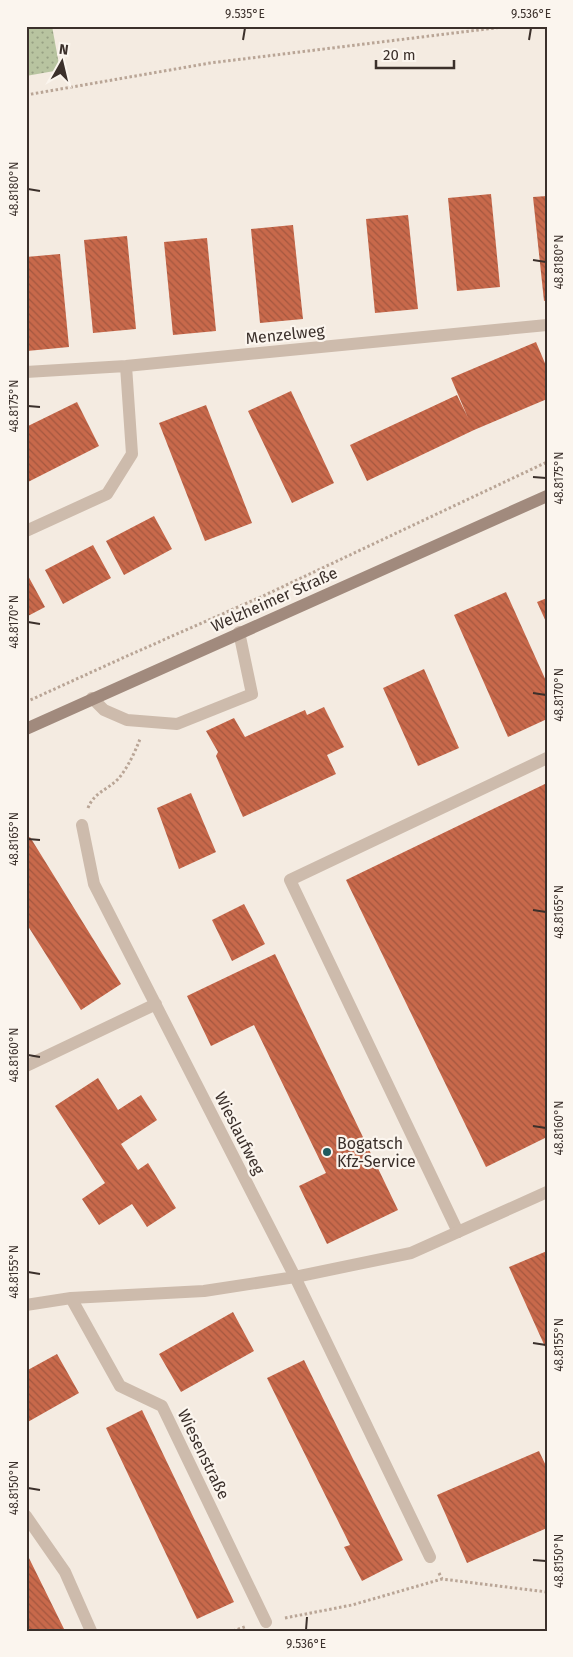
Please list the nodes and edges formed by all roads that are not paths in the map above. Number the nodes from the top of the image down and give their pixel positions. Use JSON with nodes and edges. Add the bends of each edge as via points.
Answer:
{"nodes":[{"id":1,"x":547,"y":325,"type":"edge"},
{"id":2,"x":126,"y":366,"type":"junction"},
{"id":3,"x":26,"y":372,"type":"edge"},
{"id":4,"x":543,"y":496,"type":"edge"},
{"id":5,"x":26,"y":531,"type":"edge"},
{"id":6,"x":239,"y":632,"type":"junction"},
{"id":7,"x":92,"y":698,"type":"junction"},
{"id":8,"x":26,"y":729,"type":"edge"},
{"id":9,"x":547,"y":758,"type":"edge"},
{"id":10,"x":82,"y":825,"type":"road end"},
{"id":11,"x":156,"y":1004,"type":"junction"},
{"id":12,"x":26,"y":1066,"type":"edge"},
{"id":13,"x":547,"y":1192,"type":"edge"},
{"id":14,"x":458,"y":1232,"type":"junction"},
{"id":15,"x":295,"y":1277,"type":"junction"},
{"id":16,"x":71,"y":1298,"type":"junction"},
{"id":17,"x":26,"y":1305,"type":"edge"},
{"id":18,"x":26,"y":1516,"type":"edge"},
{"id":19,"x":430,"y":1557,"type":"road end"},
{"id":20,"x":266,"y":1622,"type":"road end"},
{"id":21,"x":91,"y":1631,"type":"edge"}],
"edges":[{"from":1,"to":2,"type":"street","name":"Menzelweg"},
{"from":2,"to":3,"type":"street","name":"Menzelweg"},
{"from":2,"to":5,"type":"street","via":[[132,454],[107,494]]},
{"from":4,"to":6,"type":"main road","name":"Welzheimer Straße"},
{"from":6,"to":7,"type":"main road","name":"Welzheimer Straße"},
{"from":6,"to":7,"type":"street","via":[[252,694],[177,724],[128,720],[104,710]]},
{"from":7,"to":8,"type":"main road","name":"Welzheimer Straße"},
{"from":9,"to":14,"type":"street","via":[[290,880]]},
{"from":10,"to":11,"type":"street","name":"Wieslaufweg","via":[[94,884]]},
{"from":11,"to":12,"type":"street"},
{"from":11,"to":15,"type":"street","name":"Wieslaufweg"},
{"from":13,"to":14,"type":"street"},
{"from":14,"to":15,"type":"street","via":[[411,1253]]},
{"from":15,"to":16,"type":"street","via":[[204,1292]]},
{"from":15,"to":19,"type":"street"},
{"from":16,"to":17,"type":"street"},
{"from":16,"to":20,"type":"street","name":"Wiesenstraße","via":[[120,1386],[162,1406]]},
{"from":18,"to":21,"type":"street","via":[[65,1572]]}]}
